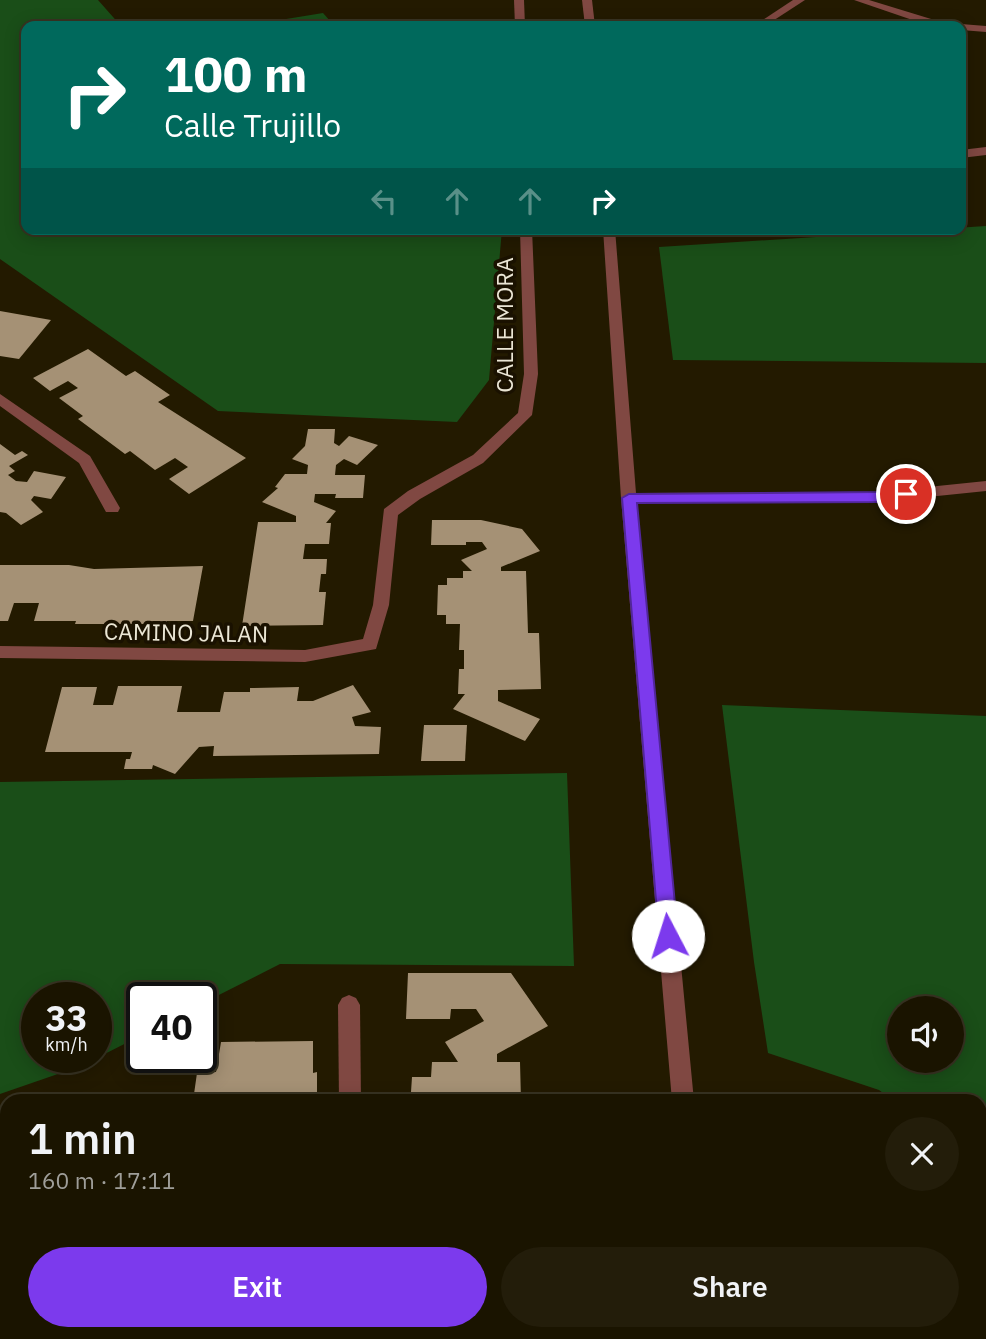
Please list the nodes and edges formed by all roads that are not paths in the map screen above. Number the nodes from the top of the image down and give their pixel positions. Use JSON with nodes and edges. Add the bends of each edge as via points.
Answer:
{"nodes":[{"id":1,"x":519,"y":0,"type":"edge"},
{"id":2,"x":587,"y":0,"type":"edge"},
{"id":3,"x":800,"y":0,"type":"edge"},
{"id":4,"x":859,"y":0,"type":"edge"},
{"id":5,"x":520,"y":21,"type":"edge"},
{"id":6,"x":589,"y":21,"type":"edge"},
{"id":7,"x":766,"y":21,"type":"edge"},
{"id":8,"x":925,"y":21,"type":"edge"},
{"id":9,"x":966,"y":27,"type":"edge"},
{"id":10,"x":986,"y":29,"type":"edge"},
{"id":11,"x":986,"y":151,"type":"edge"},
{"id":12,"x":966,"y":153,"type":"edge"},
{"id":13,"x":526,"y":235,"type":"edge"},
{"id":14,"x":609,"y":235,"type":"edge"},
{"id":15,"x":0,"y":399,"type":"edge"},
{"id":16,"x":986,"y":486,"type":"edge"},
{"id":17,"x":629,"y":498,"type":"junction"},
{"id":18,"x":113,"y":508,"type":"dead end"},
{"id":19,"x":370,"y":644,"type":"joint"},
{"id":20,"x":0,"y":652,"type":"edge"},
{"id":21,"x":349,"y":1005,"type":"dead end"},
{"id":22,"x":350,"y":1094,"type":"edge"},
{"id":23,"x":682,"y":1094,"type":"edge"}],
"edges":[{"from":1,"to":5,"type":"street"},
{"from":2,"to":6,"type":"street"},
{"from":3,"to":7,"type":"street"},
{"from":4,"to":8,"type":"street"},
{"from":9,"to":10,"type":"street"},
{"from":11,"to":12,"type":"street"},
{"from":13,"to":19,"type":"street","name":"CALLE MORA","via":[[531,374],[524,415],[478,459],[390,513],[381,605]]},
{"from":14,"to":17,"type":"street"},
{"from":15,"to":18,"type":"street","via":[[85,460]]},
{"from":16,"to":17,"type":"street","via":[[879,497]]},
{"from":17,"to":23,"type":"street"},
{"from":19,"to":20,"type":"street","name":"CAMINO JALAN","via":[[305,656]]},
{"from":21,"to":22,"type":"street"}]}
